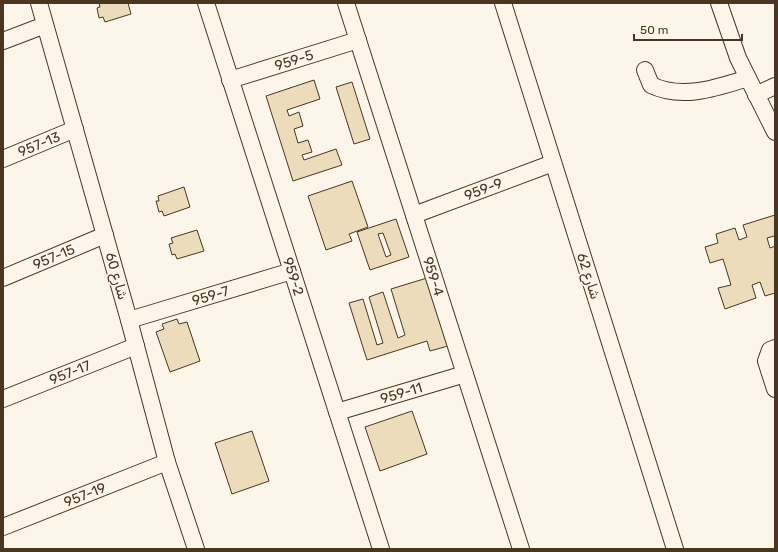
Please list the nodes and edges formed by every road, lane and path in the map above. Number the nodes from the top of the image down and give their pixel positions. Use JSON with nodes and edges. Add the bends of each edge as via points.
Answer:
{"nodes":[{"id":1,"x":39,"y":3,"type":"edge"},
{"id":2,"x":206,"y":3,"type":"edge"},
{"id":3,"x":346,"y":3,"type":"edge"},
{"id":4,"x":503,"y":3,"type":"edge"},
{"id":5,"x":719,"y":3,"type":"edge"},
{"id":6,"x":45,"y":25,"type":"junction"},
{"id":7,"x":358,"y":40,"type":"junction"},
{"id":8,"x":3,"y":41,"type":"edge"},
{"id":9,"x":645,"y":70,"type":"dead end"},
{"id":10,"x":748,"y":78,"type":"junction"},
{"id":11,"x":230,"y":80,"type":"junction"},
{"id":12,"x":775,"y":86,"type":"edge"},
{"id":13,"x":756,"y":95,"type":"junction"},
{"id":14,"x":75,"y":129,"type":"junction"},
{"id":15,"x":775,"y":132,"type":"edge"},
{"id":16,"x":3,"y":159,"type":"edge"},
{"id":17,"x":554,"y":163,"type":"junction"},
{"id":18,"x":414,"y":215,"type":"junction"},
{"id":19,"x":105,"y":235,"type":"junction"},
{"id":20,"x":292,"y":271,"type":"junction"},
{"id":21,"x":3,"y":278,"type":"edge"},
{"id":22,"x":129,"y":320,"type":"junction"},
{"id":23,"x":136,"y":346,"type":"junction"},
{"id":24,"x":775,"y":348,"type":"edge"},
{"id":25,"x":465,"y":374,"type":"junction"},
{"id":26,"x":775,"y":390,"type":"edge"},
{"id":27,"x":3,"y":399,"type":"edge"},
{"id":28,"x":337,"y":412,"type":"junction"},
{"id":29,"x":167,"y":462,"type":"junction"},
{"id":30,"x":3,"y":527,"type":"edge"},
{"id":31,"x":196,"y":549,"type":"edge"},
{"id":32,"x":381,"y":549,"type":"edge"},
{"id":33,"x":521,"y":549,"type":"edge"},
{"id":34,"x":675,"y":549,"type":"edge"}],
"edges":[{"from":1,"to":6,"type":"street","name":"شارع 60"},
{"from":2,"to":11,"type":"street","name":"959-2"},
{"from":3,"to":7,"type":"street","name":"959-4"},
{"from":4,"to":17,"type":"street","name":"شارع 62"},
{"from":5,"to":10,"type":"street","via":[[738,58]]},
{"from":6,"to":8,"type":"street"},
{"from":6,"to":14,"type":"street","name":"شارع 60"},
{"from":7,"to":11,"type":"street","name":"959-5"},
{"from":7,"to":18,"type":"street","name":"959-4"},
{"from":9,"to":10,"type":"street","via":[[651,85],[661,90],[679,92],[709,90]]},
{"from":10,"to":13,"type":"street"},
{"from":11,"to":20,"type":"street","name":"959-2"},
{"from":12,"to":13,"type":"street"},
{"from":13,"to":15,"type":"street"},
{"from":14,"to":16,"type":"street","name":"957-13"},
{"from":14,"to":19,"type":"street","name":"شارع 60"},
{"from":17,"to":18,"type":"street","name":"959-9"},
{"from":17,"to":34,"type":"street","name":"شارع 62"},
{"from":18,"to":25,"type":"street","name":"959-4"},
{"from":19,"to":21,"type":"street","name":"957-15"},
{"from":19,"to":22,"type":"street","name":"شارع 60"},
{"from":20,"to":22,"type":"street","name":"959-7"},
{"from":20,"to":28,"type":"street","name":"959-2"},
{"from":22,"to":23,"type":"street","name":"شارع 60"},
{"from":23,"to":27,"type":"street","name":"957-17"},
{"from":23,"to":29,"type":"street","name":"شارع 60"},
{"from":24,"to":26,"type":"street","via":[[770,350],[766,361]]},
{"from":25,"to":28,"type":"street","name":"959-11"},
{"from":25,"to":33,"type":"street","name":"959-4"},
{"from":28,"to":32,"type":"street","name":"959-2"},
{"from":29,"to":30,"type":"street","name":"957-19"},
{"from":29,"to":31,"type":"street","name":"شارع 60"}]}
